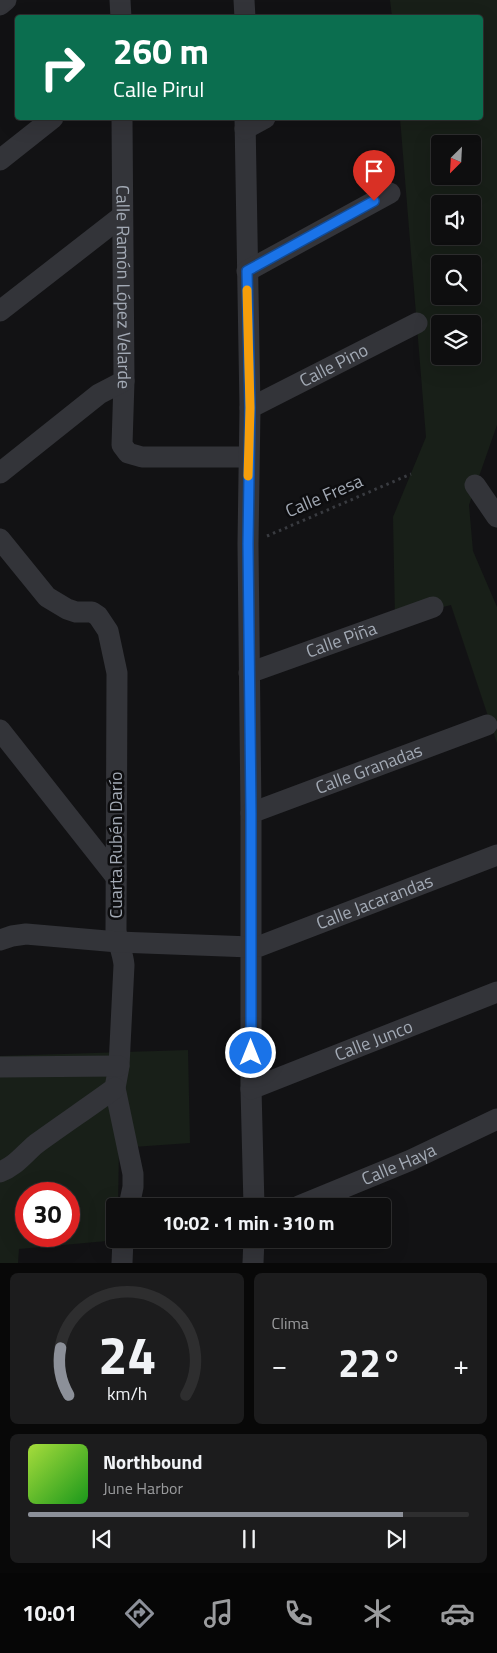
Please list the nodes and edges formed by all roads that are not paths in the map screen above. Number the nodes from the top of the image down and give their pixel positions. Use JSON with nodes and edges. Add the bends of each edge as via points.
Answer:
{"nodes":[{"id":1,"x":6,"y":0,"type":"edge"},
{"id":2,"x":120,"y":0,"type":"edge"},
{"id":3,"x":244,"y":0,"type":"edge"},
{"id":4,"x":0,"y":5,"type":"edge"},
{"id":5,"x":121,"y":15,"type":"edge"},
{"id":6,"x":245,"y":15,"type":"edge"},
{"id":7,"x":50,"y":120,"type":"edge"},
{"id":8,"x":122,"y":120,"type":"edge"},
{"id":9,"x":257,"y":120,"type":"edge"},
{"id":10,"x":244,"y":123,"type":"edge"},
{"id":11,"x":0,"y":160,"type":"edge"},
{"id":12,"x":390,"y":193,"type":"dead end"},
{"id":13,"x":122,"y":216,"type":"junction"},
{"id":14,"x":247,"y":271,"type":"junction"},
{"id":15,"x":0,"y":311,"type":"edge"},
{"id":16,"x":417,"y":323,"type":"dead end"},
{"id":17,"x":124,"y":381,"type":"junction"},
{"id":18,"x":250,"y":408,"type":"junction"},
{"id":19,"x":248,"y":457,"type":"junction"},
{"id":20,"x":0,"y":473,"type":"edge"},
{"id":21,"x":475,"y":485,"type":"dead end"},
{"id":22,"x":497,"y":517,"type":"edge"},
{"id":23,"x":0,"y":539,"type":"edge"},
{"id":24,"x":433,"y":607,"type":"dead end"},
{"id":25,"x":249,"y":672,"type":"junction"},
{"id":26,"x":487,"y":725,"type":"dead end"},
{"id":27,"x":0,"y":730,"type":"edge"},
{"id":28,"x":251,"y":813,"type":"junction"},
{"id":29,"x":497,"y":855,"type":"edge"},
{"id":30,"x":116,"y":877,"type":"junction"},
{"id":31,"x":1,"y":939,"type":"edge"},
{"id":32,"x":118,"y":942,"type":"junction"},
{"id":33,"x":251,"y":947,"type":"junction"},
{"id":34,"x":497,"y":992,"type":"edge"},
{"id":35,"x":119,"y":1066,"type":"junction"},
{"id":36,"x":0,"y":1068,"type":"edge"},
{"id":37,"x":115,"y":1088,"type":"junction"},
{"id":38,"x":251,"y":1089,"type":"junction"},
{"id":39,"x":497,"y":1119,"type":"edge"},
{"id":40,"x":0,"y":1172,"type":"edge"},
{"id":41,"x":130,"y":1198,"type":"edge"},
{"id":42,"x":254,"y":1198,"type":"edge"},
{"id":43,"x":319,"y":1198,"type":"edge"},
{"id":44,"x":123,"y":1248,"type":"edge"},
{"id":45,"x":254,"y":1248,"type":"edge"},
{"id":46,"x":122,"y":1263,"type":"edge"},
{"id":47,"x":253,"y":1263,"type":"edge"}],
"edges":[{"from":1,"to":4,"type":"street"},
{"from":2,"to":5,"type":"street"},
{"from":3,"to":6,"type":"street"},
{"from":7,"to":11,"type":"street"},
{"from":8,"to":13,"type":"street","name":"Calle Ramón López Velarde"},
{"from":9,"to":10,"type":"street"},
{"from":10,"to":14,"type":"street"},
{"from":12,"to":14,"type":"street"},
{"from":13,"to":15,"type":"street"},
{"from":13,"to":17,"type":"street","name":"Calle Ramón López Velarde"},
{"from":14,"to":18,"type":"street"},
{"from":16,"to":18,"type":"street","name":"Calle Pino"},
{"from":17,"to":19,"type":"street","name":"Calle Ramón López Velarde","via":[[122,445],[128,454],[142,457]]},
{"from":17,"to":20,"type":"street","via":[[99,394]]},
{"from":18,"to":19,"type":"street"},
{"from":19,"to":25,"type":"street"},
{"from":21,"to":22,"type":"street"},
{"from":23,"to":30,"type":"street","name":"Cuarta Rubén Darío","via":[[47,597],[67,609],[92,612],[108,630],[117,672]]},
{"from":24,"to":25,"type":"street","name":"Calle Piña"},
{"from":25,"to":28,"type":"street"},
{"from":26,"to":28,"type":"street","name":"Calle Granadas"},
{"from":27,"to":30,"type":"street"},
{"from":28,"to":33,"type":"street"},
{"from":29,"to":33,"type":"street","name":"Calle Jacarandas","via":[[270,943]]},
{"from":30,"to":32,"type":"street","name":"Cuarta Rubén Darío"},
{"from":31,"to":32,"type":"street","name":"Calle Jacarandas","via":[[26,934]]},
{"from":32,"to":33,"type":"street","name":"Calle Jacarandas"},
{"from":32,"to":35,"type":"street","name":"Cuarta Rubén Darío","via":[[124,965]]},
{"from":33,"to":38,"type":"street"},
{"from":34,"to":38,"type":"street","name":"Calle Junco"},
{"from":35,"to":36,"type":"street"},
{"from":35,"to":37,"type":"street","name":"Cuarta Rubén Darío"},
{"from":37,"to":40,"type":"street","via":[[35,1145],[18,1162]]},
{"from":37,"to":41,"type":"street","name":"Cuarta Rubén Darío","via":[[132,1174]]},
{"from":38,"to":42,"type":"street"},
{"from":39,"to":43,"type":"street","name":"Calle Haya","via":[[412,1160]]},
{"from":44,"to":46,"type":"street"},
{"from":45,"to":47,"type":"street"}]}
